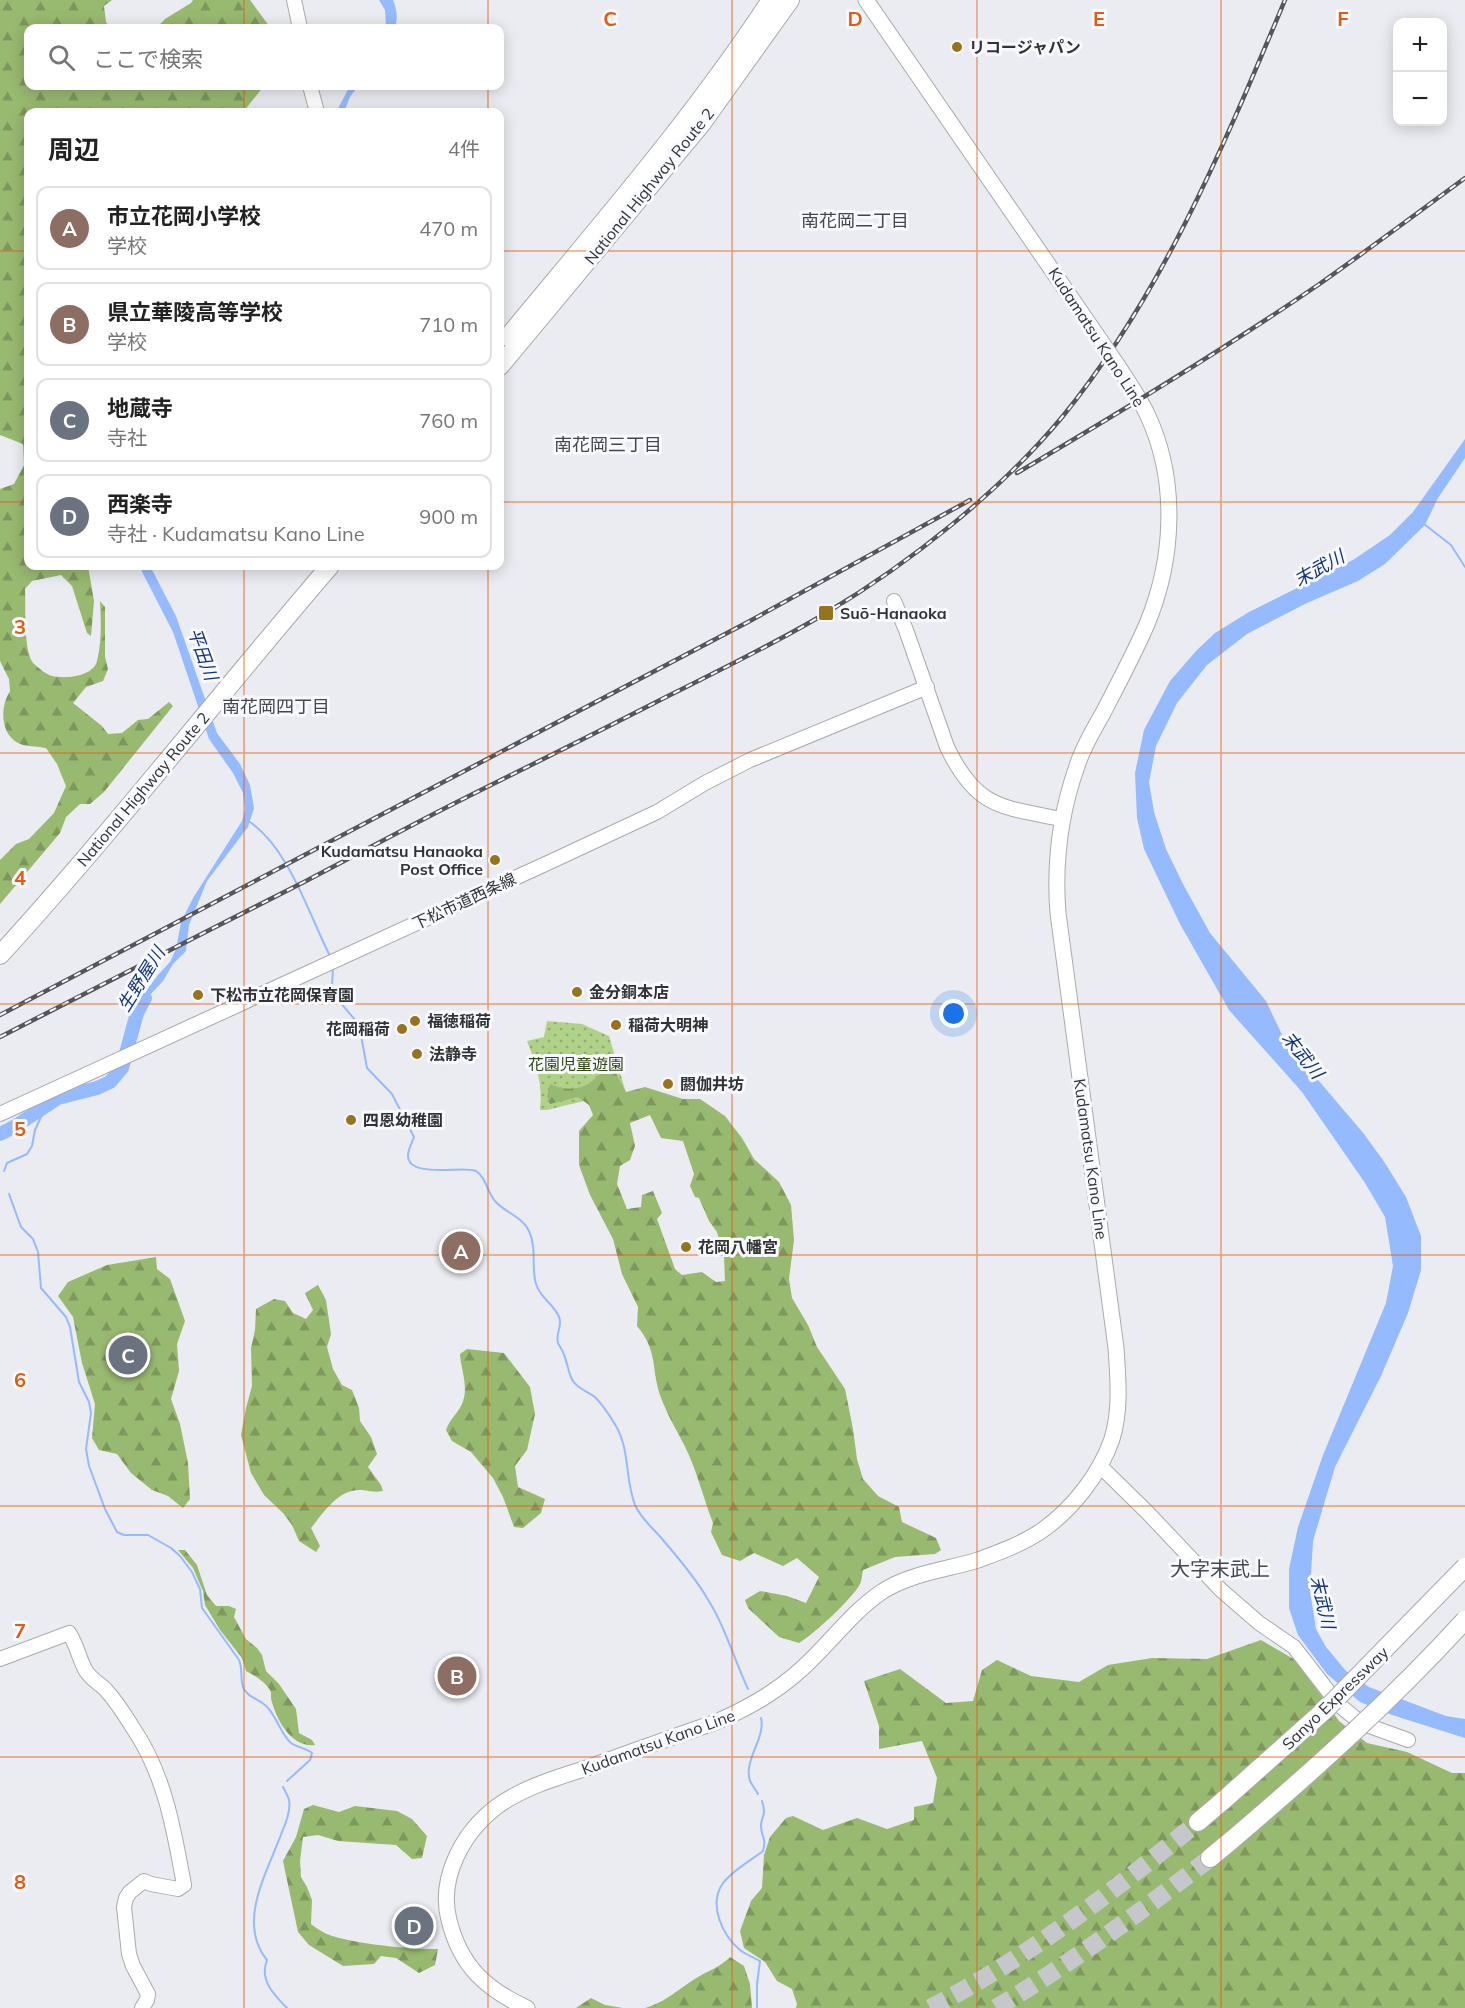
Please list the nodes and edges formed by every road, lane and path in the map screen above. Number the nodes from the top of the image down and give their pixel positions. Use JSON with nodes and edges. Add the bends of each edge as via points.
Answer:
{"nodes":[{"id":1,"x":294,"y":0,"type":"edge"},
{"id":2,"x":771,"y":0,"type":"edge"},
{"id":3,"x":790,"y":0,"type":"edge"},
{"id":4,"x":866,"y":0,"type":"edge"},
{"id":5,"x":299,"y":24,"type":"edge"},
{"id":6,"x":311,"y":90,"type":"edge"},
{"id":7,"x":316,"y":108,"type":"edge"},
{"id":8,"x":504,"y":342,"type":"edge"},
{"id":9,"x":504,"y":361,"type":"edge"},
{"id":10,"x":311,"y":570,"type":"edge"},
{"id":11,"x":326,"y":570,"type":"edge"},
{"id":12,"x":894,"y":601,"type":"dead end"},
{"id":13,"x":927,"y":687,"type":"junction"},
{"id":14,"x":215,"y":693,"type":"junction"},
{"id":15,"x":192,"y":721,"type":"junction"},
{"id":16,"x":1061,"y":819,"type":"junction"},
{"id":17,"x":0,"y":938,"type":"edge"},
{"id":18,"x":0,"y":955,"type":"edge"},
{"id":19,"x":0,"y":1114,"type":"edge"},
{"id":20,"x":1100,"y":1466,"type":"junction"},
{"id":21,"x":1465,"y":1567,"type":"edge"},
{"id":22,"x":1465,"y":1620,"type":"edge"},
{"id":23,"x":0,"y":1659,"type":"edge"},
{"id":24,"x":1407,"y":1740,"type":"dead end"},
{"id":25,"x":1198,"y":1822,"type":"tunnel mouth"},
{"id":26,"x":1210,"y":1858,"type":"tunnel mouth"},
{"id":27,"x":142,"y":2008,"type":"edge"},
{"id":28,"x":526,"y":2008,"type":"edge"}],
"edges":[{"from":1,"to":5,"type":"street"},
{"from":2,"to":8,"type":"highway","name":"National Highway Route 2","via":[[650,165]]},
{"from":3,"to":9,"type":"highway","name":"National Highway Route 2","via":[[702,123]]},
{"from":4,"to":16,"type":"main road","name":"Kudamatsu Kano Line","bridge":true,"via":[[1118,366],[1148,415],[1163,461],[1169,520],[1164,574],[1147,624],[1089,736]]},
{"from":6,"to":7,"type":"street"},
{"from":10,"to":14,"type":"highway","name":"National Highway Route 2"},
{"from":11,"to":14,"type":"highway","name":"National Highway Route 2"},
{"from":12,"to":13,"type":"street"},
{"from":13,"to":16,"type":"street","via":[[947,747],[967,783],[1000,805]]},
{"from":13,"to":19,"type":"street","name":"下松市道西条線","via":[[750,760],[657,812]]},
{"from":14,"to":15,"type":"highway","name":"National Highway Route 2"},
{"from":15,"to":17,"type":"highway","name":"National Highway Route 2"},
{"from":15,"to":18,"type":"highway","name":"National Highway Route 2","via":[[103,839]]},
{"from":16,"to":20,"type":"main road","name":"Kudamatsu Kano Line","via":[[1058,913],[1117,1358],[1118,1407],[1112,1438]]},
{"from":20,"to":24,"type":"street","via":[[1221,1590],[1294,1647],[1338,1704],[1361,1723]]},
{"from":20,"to":28,"type":"main road","name":"Kudamatsu Kano Line","via":[[1063,1513],[1043,1530],[1007,1550],[907,1579],[878,1595],[769,1696],[716,1722],[531,1788],[495,1808],[474,1827],[451,1870],[447,1916],[473,1972],[488,1987]]},
{"from":21,"to":25,"type":"highway","name":"Sanyo Expressway","bridge":true,"via":[[1327,1708]]},
{"from":22,"to":26,"type":"highway","bridge":true,"via":[[1345,1742]]},
{"from":23,"to":27,"type":"street","via":[[69,1633],[87,1672],[112,1698],[154,1767],[168,1804],[184,1885],[178,1889],[144,1881],[126,1898],[129,1954],[148,1994]]}]}
